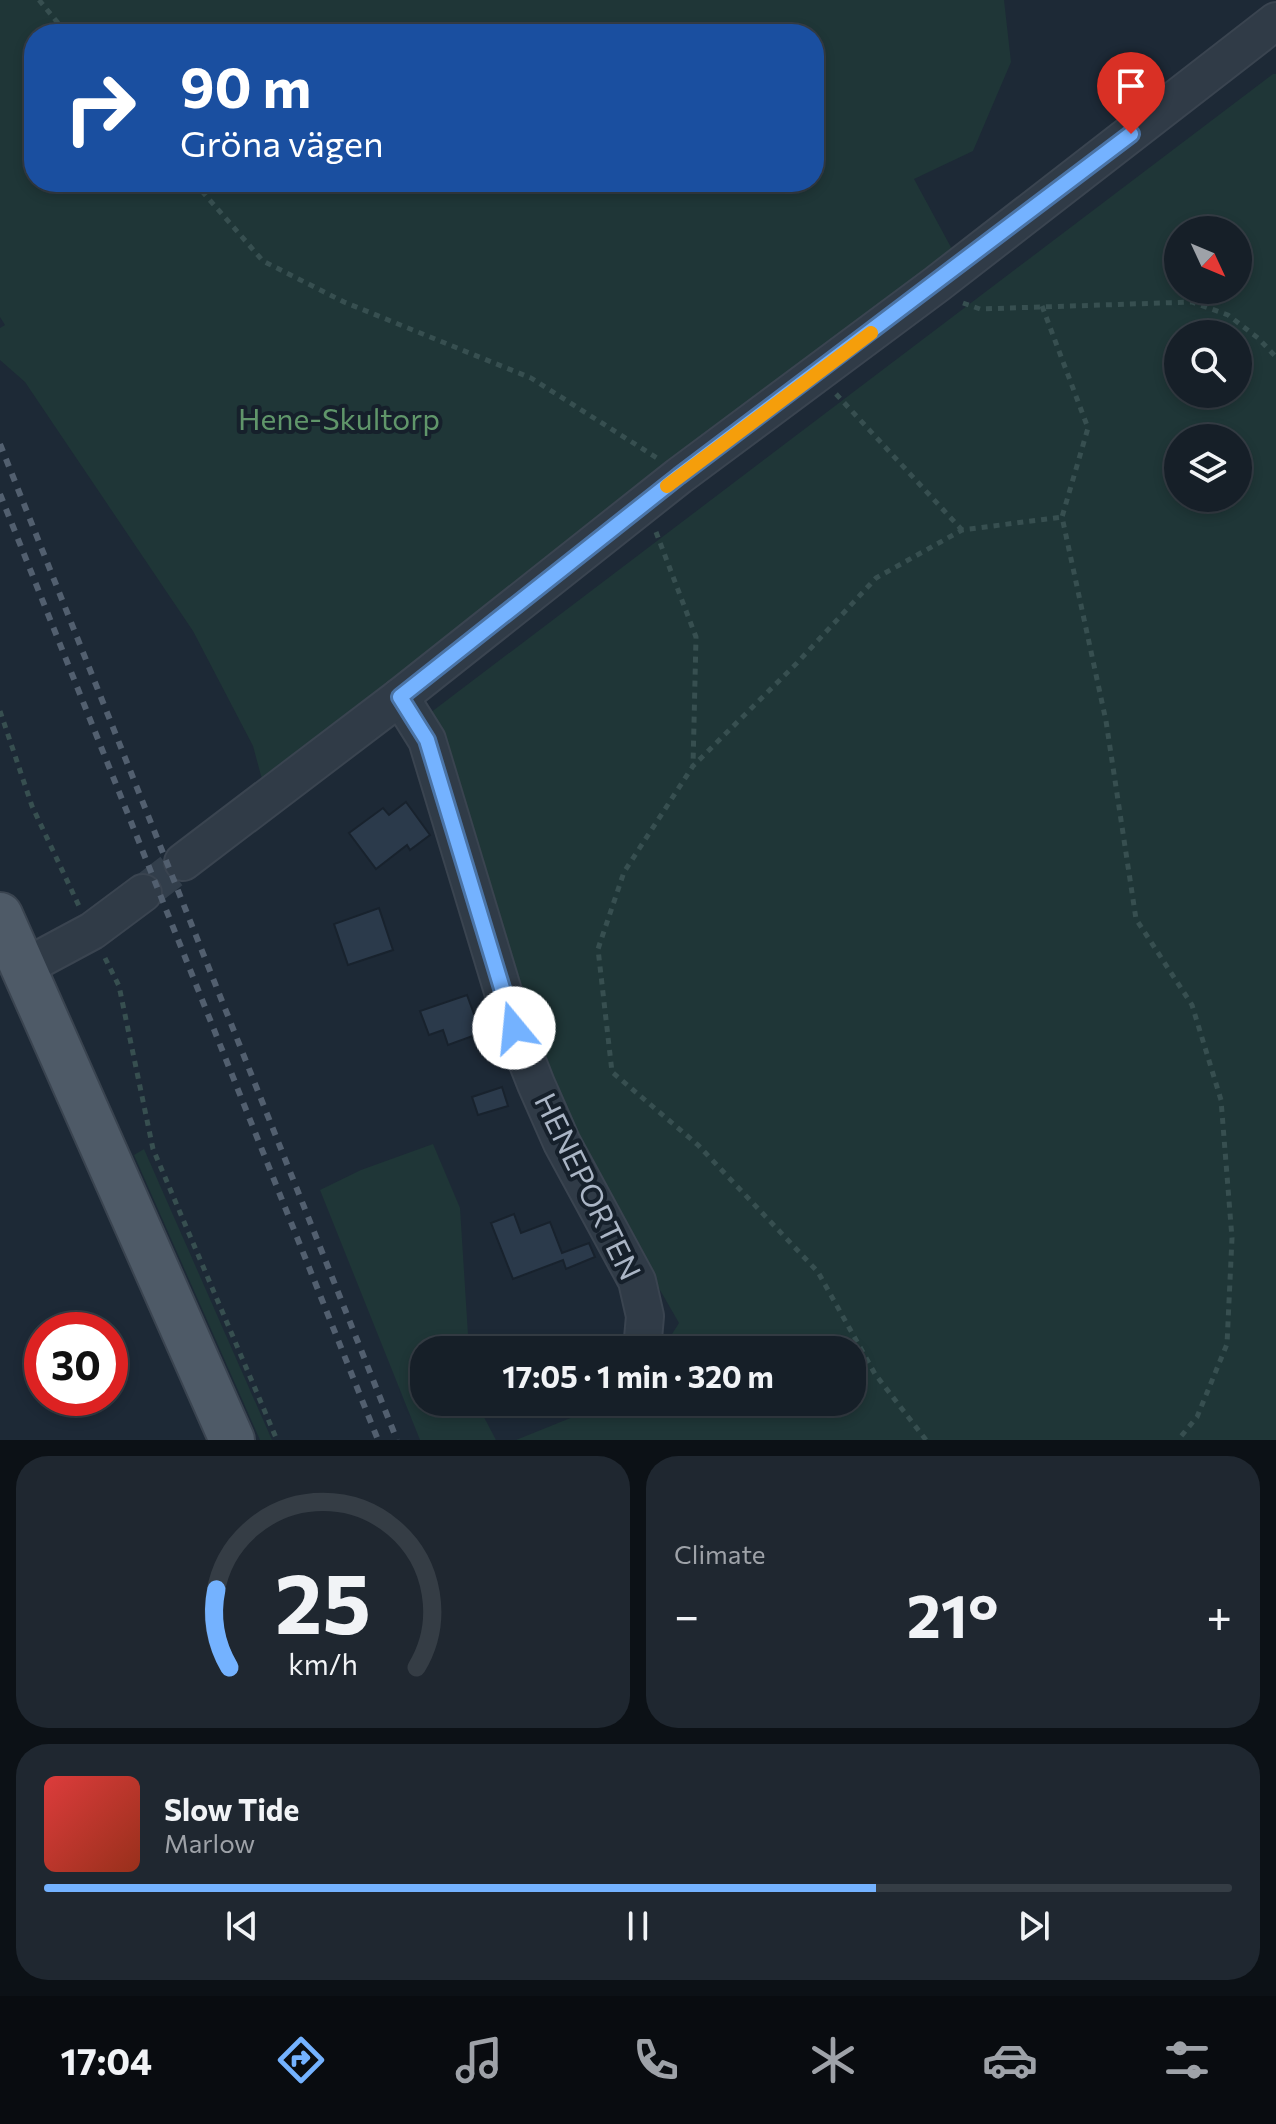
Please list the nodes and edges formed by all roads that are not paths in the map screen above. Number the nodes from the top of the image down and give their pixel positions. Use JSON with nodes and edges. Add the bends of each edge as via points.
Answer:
{"nodes":[{"id":1,"x":1276,"y":21,"type":"edge"},
{"id":2,"x":400,"y":697,"type":"junction"},
{"id":3,"x":183,"y":862,"type":"tunnel mouth"},
{"id":4,"x":143,"y":893,"type":"tunnel mouth"},
{"id":5,"x":0,"y":915,"type":"edge"},
{"id":6,"x":23,"y":968,"type":"junction"},
{"id":7,"x":643,"y":1336,"type":"edge"},
{"id":8,"x":232,"y":1440,"type":"edge"}],
"edges":[{"from":1,"to":2,"type":"street","via":[[679,476]]},
{"from":2,"to":3,"type":"street"},
{"from":2,"to":7,"type":"street","name":"HENEPORTEN","via":[[427,740],[514,1028],[536,1084],[637,1281],[645,1316]]},
{"from":4,"to":6,"type":"street","via":[[92,931]]},
{"from":5,"to":6,"type":"main road"},
{"from":6,"to":8,"type":"main road"}]}
